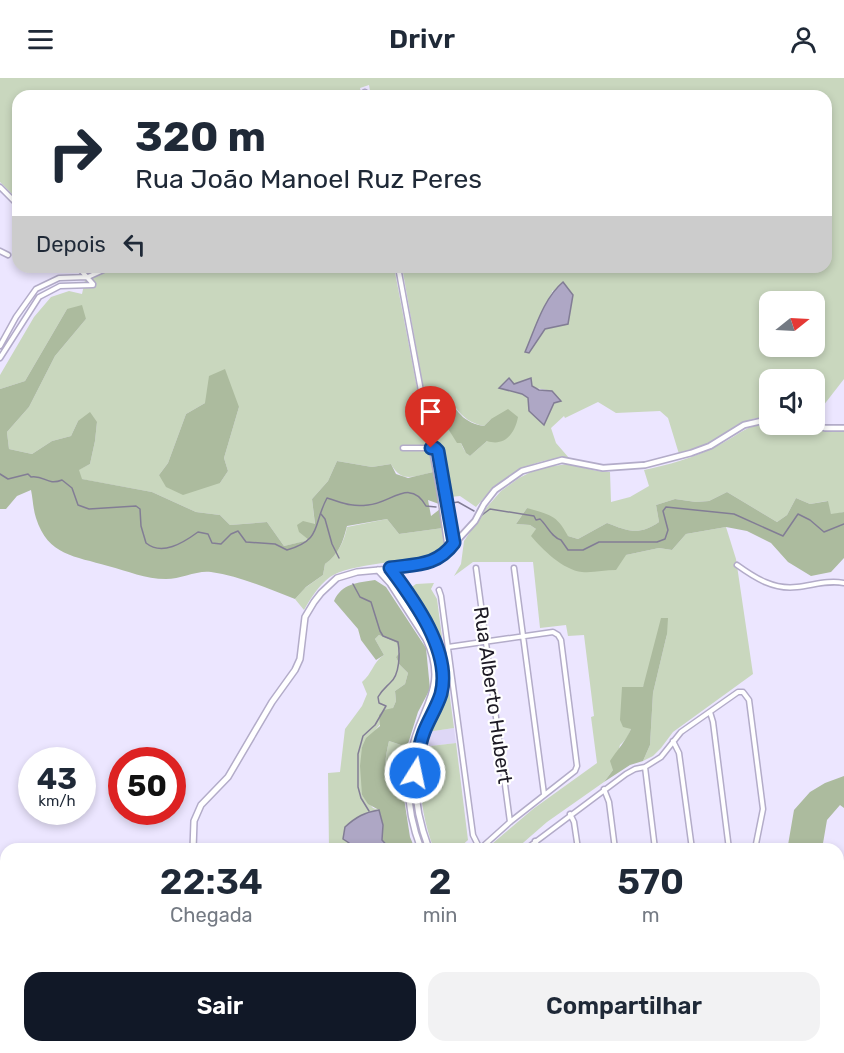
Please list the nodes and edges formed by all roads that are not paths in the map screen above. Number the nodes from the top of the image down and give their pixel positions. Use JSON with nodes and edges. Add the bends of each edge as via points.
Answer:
{"nodes":[{"id":1,"x":0,"y":187,"type":"edge"},
{"id":2,"x":12,"y":199,"type":"edge"},
{"id":3,"x":0,"y":251,"type":"edge"},
{"id":4,"x":8,"y":255,"type":"dead end"},
{"id":5,"x":84,"y":273,"type":"edge"},
{"id":6,"x":97,"y":273,"type":"edge"},
{"id":7,"x":399,"y":273,"type":"edge"},
{"id":8,"x":88,"y":277,"type":"junction"},
{"id":9,"x":0,"y":346,"type":"edge"},
{"id":10,"x":0,"y":358,"type":"edge"},
{"id":11,"x":759,"y":421,"type":"edge"},
{"id":12,"x":825,"y":428,"type":"edge"},
{"id":13,"x":844,"y":428,"type":"edge"},
{"id":14,"x":403,"y":447,"type":"dead end"},
{"id":15,"x":431,"y":448,"type":"junction"},
{"id":16,"x":454,"y":543,"type":"junction"},
{"id":17,"x":448,"y":550,"type":"junction"},
{"id":18,"x":737,"y":565,"type":"dead end"},
{"id":19,"x":390,"y":568,"type":"junction"},
{"id":20,"x":476,"y":568,"type":"dead end"},
{"id":21,"x":514,"y":568,"type":"dead end"},
{"id":22,"x":378,"y":570,"type":"junction"},
{"id":23,"x":398,"y":579,"type":"junction"},
{"id":24,"x":390,"y":583,"type":"junction"},
{"id":25,"x":844,"y":583,"type":"edge"},
{"id":26,"x":439,"y":590,"type":"dead end"},
{"id":27,"x":523,"y":636,"type":"junction"},
{"id":28,"x":486,"y":641,"type":"junction"},
{"id":29,"x":448,"y":647,"type":"junction"},
{"id":30,"x":710,"y":712,"type":"junction"},
{"id":31,"x":673,"y":741,"type":"junction"},
{"id":32,"x":645,"y":767,"type":"junction"},
{"id":33,"x":604,"y":789,"type":"junction"},
{"id":34,"x":544,"y":794,"type":"junction"},
{"id":35,"x":570,"y":814,"type":"junction"},
{"id":36,"x":510,"y":822,"type":"junction"},
{"id":37,"x":535,"y":841,"type":"joint"},
{"id":38,"x":193,"y":843,"type":"edge"},
{"id":39,"x":419,"y":843,"type":"edge"},
{"id":40,"x":427,"y":843,"type":"edge"},
{"id":41,"x":477,"y":843,"type":"edge"},
{"id":42,"x":487,"y":843,"type":"edge"},
{"id":43,"x":533,"y":843,"type":"edge"},
{"id":44,"x":577,"y":843,"type":"edge"},
{"id":45,"x":614,"y":843,"type":"edge"},
{"id":46,"x":654,"y":843,"type":"edge"},
{"id":47,"x":691,"y":843,"type":"edge"},
{"id":48,"x":728,"y":843,"type":"edge"},
{"id":49,"x":755,"y":843,"type":"edge"}],
"edges":[{"from":1,"to":2,"type":"street"},
{"from":3,"to":4,"type":"street"},
{"from":5,"to":8,"type":"street"},
{"from":6,"to":8,"type":"street"},
{"from":7,"to":15,"type":"street"},
{"from":8,"to":9,"type":"street","via":[[58,278],[36,289]]},
{"from":8,"to":10,"type":"street","via":[[93,285],[60,286],[39,297]]},
{"from":11,"to":16,"type":"street","via":[[744,425],[710,446],[645,465],[603,468],[562,460],[522,471],[495,490],[475,521]]},
{"from":12,"to":13,"type":"street"},
{"from":14,"to":15,"type":"street"},
{"from":15,"to":16,"type":"street","via":[[438,451]]},
{"from":15,"to":17,"type":"street"},
{"from":16,"to":17,"type":"street"},
{"from":17,"to":19,"type":"street","via":[[435,561]]},
{"from":18,"to":25,"type":"street","via":[[757,579],[779,587]]},
{"from":19,"to":22,"type":"main road"},
{"from":19,"to":23,"type":"main road"},
{"from":20,"to":28,"type":"street","name":"Rua Alberto Hubert"},
{"from":21,"to":27,"type":"street"},
{"from":22,"to":24,"type":"main road"},
{"from":22,"to":38,"type":"main road","via":[[337,578],[314,602],[305,617],[300,659],[228,777],[201,805],[194,821]]},
{"from":23,"to":24,"type":"street"},
{"from":23,"to":40,"type":"main road","via":[[432,633],[442,666],[440,696],[424,731],[415,773],[418,813]]},
{"from":24,"to":39,"type":"main road","via":[[426,639],[434,666],[434,691],[418,729],[408,772],[410,810]]},
{"from":26,"to":29,"type":"street"},
{"from":27,"to":28,"type":"street"},
{"from":27,"to":34,"type":"street"},
{"from":27,"to":34,"type":"street","via":[[553,632],[561,640],[577,766],[573,774]]},
{"from":28,"to":29,"type":"street"},
{"from":28,"to":36,"type":"street","name":"Rua Alberto Hubert"},
{"from":29,"to":41,"type":"street"},
{"from":30,"to":31,"type":"street"},
{"from":30,"to":48,"type":"street"},
{"from":30,"to":49,"type":"street","via":[[738,692],[744,692],[749,700],[763,809]]},
{"from":31,"to":32,"type":"street","via":[[661,757]]},
{"from":31,"to":47,"type":"street","via":[[679,753]]},
{"from":32,"to":33,"type":"street"},
{"from":32,"to":46,"type":"street"},
{"from":33,"to":35,"type":"street"},
{"from":33,"to":45,"type":"street"},
{"from":34,"to":36,"type":"street"},
{"from":35,"to":37,"type":"street"},
{"from":35,"to":44,"type":"street"},
{"from":36,"to":42,"type":"street"},
{"from":37,"to":43,"type":"street"}]}
